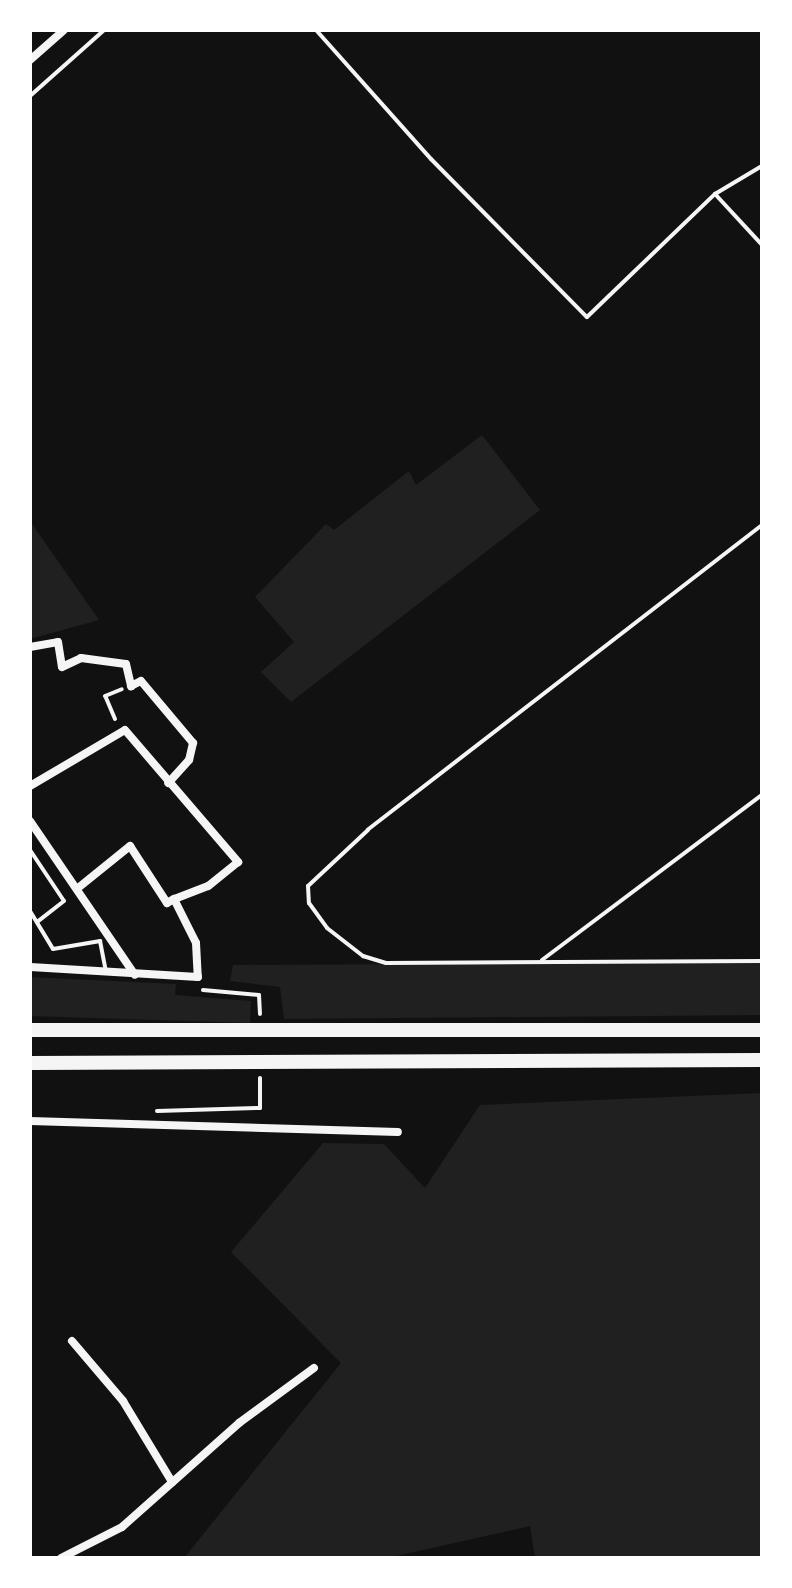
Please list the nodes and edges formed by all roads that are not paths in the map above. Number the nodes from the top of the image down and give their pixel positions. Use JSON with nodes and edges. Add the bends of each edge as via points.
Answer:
{"nodes":[{"id":1,"x":64,"y":30,"type":"edge"},
{"id":2,"x":104,"y":30,"type":"edge"},
{"id":3,"x":316,"y":30,"type":"edge"},
{"id":4,"x":30,"y":60,"type":"edge"},
{"id":5,"x":30,"y":96,"type":"edge"},
{"id":6,"x":762,"y":166,"type":"edge"},
{"id":7,"x":715,"y":194,"type":"junction"},
{"id":8,"x":762,"y":244,"type":"edge"},
{"id":9,"x":762,"y":525,"type":"edge"},
{"id":10,"x":30,"y":647,"type":"edge"},
{"id":11,"x":168,"y":782,"type":"junction"},
{"id":12,"x":30,"y":786,"type":"edge"},
{"id":13,"x":762,"y":795,"type":"edge"},
{"id":14,"x":30,"y":821,"type":"edge"},
{"id":15,"x":30,"y":850,"type":"edge"},
{"id":16,"x":78,"y":888,"type":"junction"},
{"id":17,"x":174,"y":899,"type":"junction"},
{"id":18,"x":30,"y":910,"type":"edge"},
{"id":19,"x":37,"y":922,"type":"junction"},
{"id":20,"x":540,"y":961,"type":"junction"},
{"id":21,"x":762,"y":961,"type":"edge"},
{"id":22,"x":30,"y":967,"type":"edge"},
{"id":23,"x":106,"y":972,"type":"junction"},
{"id":24,"x":135,"y":975,"type":"junction"},
{"id":25,"x":30,"y":1030,"type":"edge"},
{"id":26,"x":762,"y":1030,"type":"edge"},
{"id":27,"x":762,"y":1060,"type":"edge"},
{"id":28,"x":30,"y":1063,"type":"edge"},
{"id":29,"x":30,"y":1121,"type":"edge"},
{"id":30,"x":398,"y":1132,"type":"dead end"},
{"id":31,"x":72,"y":1342,"type":"dead end"},
{"id":32,"x":314,"y":1368,"type":"dead end"},
{"id":33,"x":172,"y":1482,"type":"junction"},
{"id":34,"x":61,"y":1558,"type":"edge"}],
"edges":[{"from":1,"to":4,"type":"street"},
{"from":2,"to":5,"type":"lane"},
{"from":3,"to":7,"type":"lane","via":[[548,284],[587,317]]},
{"from":6,"to":7,"type":"lane"},
{"from":7,"to":8,"type":"lane"},
{"from":9,"to":20,"type":"lane","via":[[368,830],[308,886],[316,914],[363,956],[386,963]]},
{"from":10,"to":11,"type":"street","via":[[58,642],[62,667],[82,658],[126,664],[131,686],[141,681],[193,743],[189,760]]},
{"from":11,"to":12,"type":"street","via":[[125,730]]},
{"from":11,"to":17,"type":"street","via":[[238,862],[208,886]]},
{"from":13,"to":20,"type":"lane"},
{"from":14,"to":16,"type":"street"},
{"from":15,"to":19,"type":"lane","via":[[64,901]]},
{"from":16,"to":17,"type":"street","via":[[130,846],[167,902]]},
{"from":16,"to":24,"type":"street"},
{"from":17,"to":24,"type":"street","via":[[196,942],[198,977]]},
{"from":18,"to":19,"type":"lane"},
{"from":19,"to":23,"type":"lane","via":[[53,949],[100,941]]},
{"from":20,"to":21,"type":"lane"},
{"from":22,"to":23,"type":"street"},
{"from":23,"to":24,"type":"street"},
{"from":25,"to":26,"type":"highway"},
{"from":27,"to":28,"type":"highway"},
{"from":29,"to":30,"type":"street"},
{"from":31,"to":33,"type":"street","via":[[123,1401]]},
{"from":32,"to":33,"type":"street"},
{"from":33,"to":34,"type":"street","via":[[122,1527]]}]}
